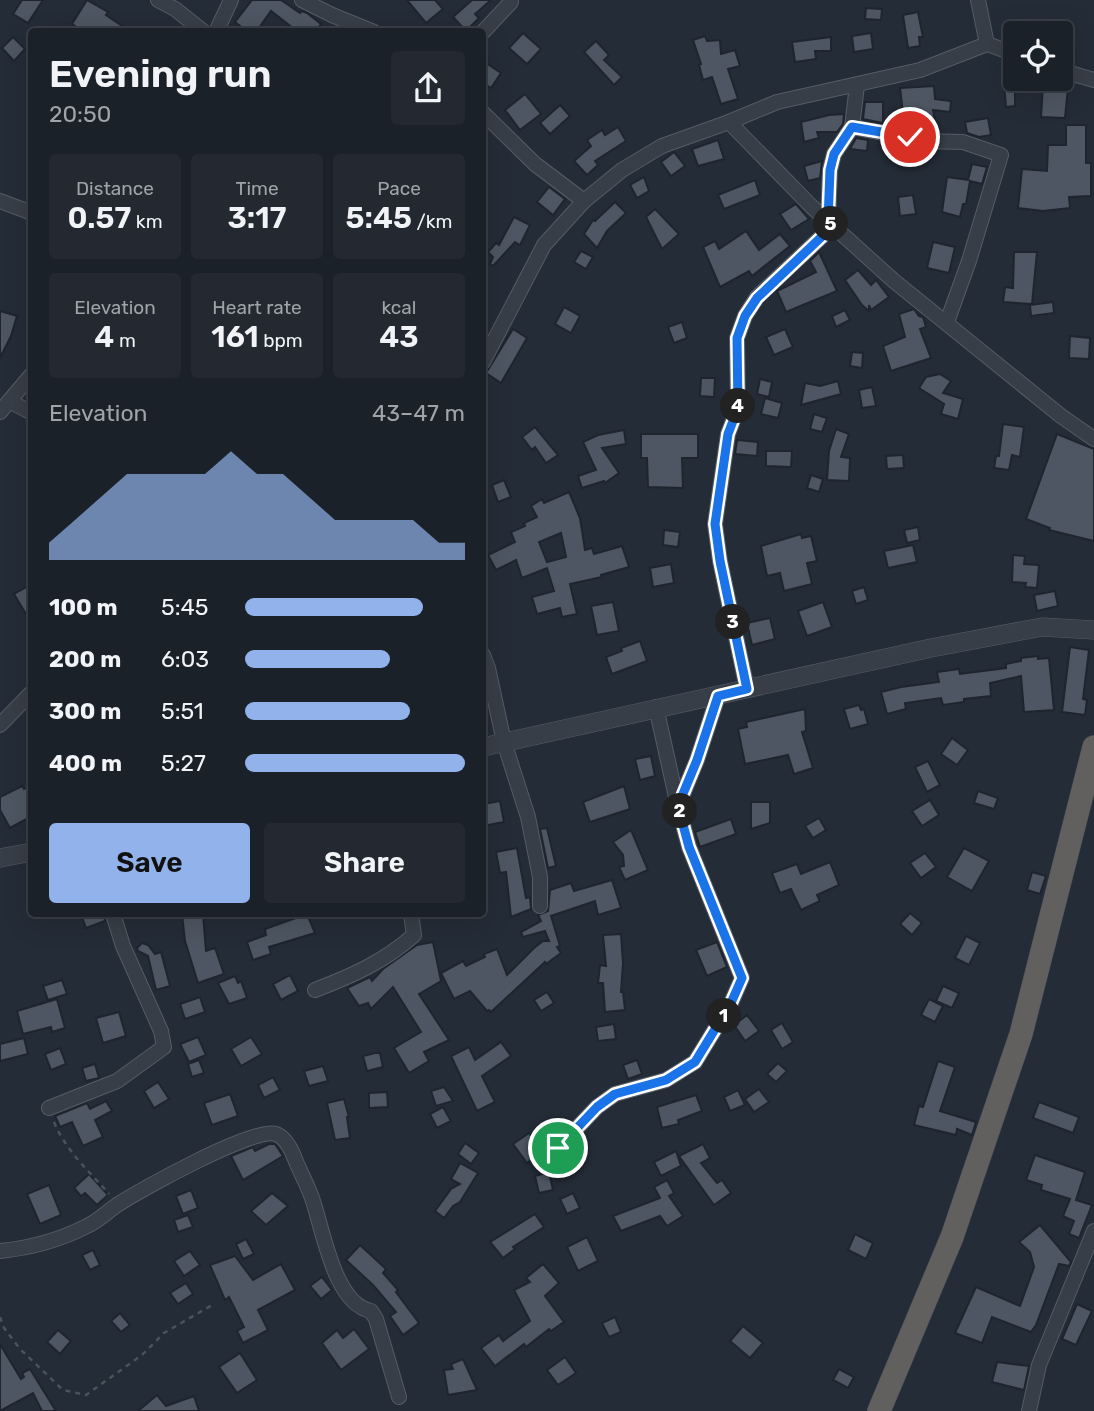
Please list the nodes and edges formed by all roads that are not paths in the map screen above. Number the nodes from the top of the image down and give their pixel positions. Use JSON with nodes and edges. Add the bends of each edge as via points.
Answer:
{"nodes":[{"id":1,"x":158,"y":0,"type":"edge"},
{"id":2,"x":231,"y":0,"type":"edge"},
{"id":3,"x":302,"y":0,"type":"edge"},
{"id":4,"x":978,"y":0,"type":"edge"},
{"id":5,"x":511,"y":2,"type":"dead end"},
{"id":6,"x":199,"y":28,"type":"edge"},
{"id":7,"x":218,"y":28,"type":"edge"},
{"id":8,"x":364,"y":28,"type":"edge"},
{"id":9,"x":486,"y":29,"type":"edge"},
{"id":10,"x":987,"y":44,"type":"junction"},
{"id":11,"x":1003,"y":50,"type":"edge"},
{"id":12,"x":1073,"y":74,"type":"edge"},
{"id":13,"x":1094,"y":80,"type":"edge"},
{"id":14,"x":857,"y":85,"type":"junction"},
{"id":15,"x":486,"y":122,"type":"edge"},
{"id":16,"x":729,"y":122,"type":"junction"},
{"id":17,"x":852,"y":127,"type":"junction"},
{"id":18,"x":0,"y":201,"type":"edge"},
{"id":19,"x":584,"y":201,"type":"junction"},
{"id":20,"x":28,"y":212,"type":"edge"},
{"id":21,"x":830,"y":223,"type":"junction"},
{"id":22,"x":947,"y":322,"type":"junction"},
{"id":23,"x":486,"y":356,"type":"edge"},
{"id":24,"x":28,"y":379,"type":"edge"},
{"id":25,"x":5,"y":406,"type":"edge"},
{"id":26,"x":28,"y":411,"type":"edge"},
{"id":27,"x":1094,"y":439,"type":"edge"},
{"id":28,"x":1094,"y":630,"type":"edge"},
{"id":29,"x":486,"y":663,"type":"edge"},
{"id":30,"x":747,"y":689,"type":"junction"},
{"id":31,"x":28,"y":696,"type":"edge"},
{"id":32,"x":718,"y":696,"type":"junction"},
{"id":33,"x":656,"y":708,"type":"junction"},
{"id":34,"x":0,"y":725,"type":"edge"},
{"id":35,"x":504,"y":742,"type":"junction"},
{"id":36,"x":486,"y":746,"type":"edge"},
{"id":37,"x":1094,"y":747,"type":"edge"},
{"id":38,"x":678,"y":806,"type":"junction"},
{"id":39,"x":28,"y":853,"type":"edge"},
{"id":40,"x":0,"y":858,"type":"edge"},
{"id":41,"x":540,"y":905,"type":"dead end"},
{"id":42,"x":114,"y":917,"type":"edge"},
{"id":43,"x":411,"y":917,"type":"edge"},
{"id":44,"x":315,"y":990,"type":"dead end"},
{"id":45,"x":49,"y":1108,"type":"road end"},
{"id":46,"x":558,"y":1148,"type":"dead end"},
{"id":47,"x":1094,"y":1231,"type":"edge"},
{"id":48,"x":0,"y":1251,"type":"edge"},
{"id":49,"x":399,"y":1397,"type":"dead end"},
{"id":50,"x":879,"y":1411,"type":"edge"},
{"id":51,"x":1029,"y":1411,"type":"edge"}],
"edges":[{"from":1,"to":6,"type":"street"},
{"from":2,"to":7,"type":"street"},
{"from":3,"to":8,"type":"street"},
{"from":4,"to":10,"type":"street"},
{"from":5,"to":9,"type":"street"},
{"from":10,"to":11,"type":"street"},
{"from":10,"to":14,"type":"street","via":[[920,71]]},
{"from":12,"to":13,"type":"street"},
{"from":14,"to":16,"type":"street","via":[[777,102]]},
{"from":14,"to":17,"type":"street"},
{"from":15,"to":19,"type":"street"},
{"from":16,"to":19,"type":"street","via":[[662,146]]},
{"from":16,"to":21,"type":"street"},
{"from":17,"to":21,"type":"street","via":[[834,154],[830,170]]},
{"from":17,"to":22,"type":"street","via":[[924,141],[963,142],[1001,155]]},
{"from":18,"to":20,"type":"street"},
{"from":19,"to":23,"type":"street","via":[[544,245]]},
{"from":21,"to":22,"type":"street"},
{"from":21,"to":30,"type":"street","via":[[757,298],[737,338],[738,408],[728,434],[715,524]]},
{"from":22,"to":27,"type":"street"},
{"from":24,"to":25,"type":"street"},
{"from":25,"to":26,"type":"street"},
{"from":28,"to":30,"type":"street","via":[[1042,627]]},
{"from":29,"to":35,"type":"street"},
{"from":30,"to":32,"type":"street"},
{"from":31,"to":34,"type":"street"},
{"from":32,"to":33,"type":"street"},
{"from":32,"to":38,"type":"street"},
{"from":33,"to":35,"type":"street"},
{"from":33,"to":38,"type":"street"},
{"from":35,"to":36,"type":"street"},
{"from":35,"to":41,"type":"street","via":[[528,817],[540,877]]},
{"from":37,"to":50,"type":"highway","via":[[1021,1034],[952,1237]]},
{"from":38,"to":46,"type":"street","via":[[689,847],[742,978],[695,1062],[666,1080],[615,1094]]},
{"from":39,"to":40,"type":"street"},
{"from":42,"to":45,"type":"street","via":[[164,1047],[117,1082]]},
{"from":43,"to":44,"type":"street","via":[[414,935],[405,943],[360,972]]},
{"from":47,"to":51,"type":"street","via":[[1039,1365]]},
{"from":48,"to":49,"type":"street","via":[[23,1249],[89,1226],[119,1204],[238,1141],[264,1133],[278,1135],[290,1147],[312,1198],[341,1284],[354,1303],[372,1311],[376,1319]]}]}
